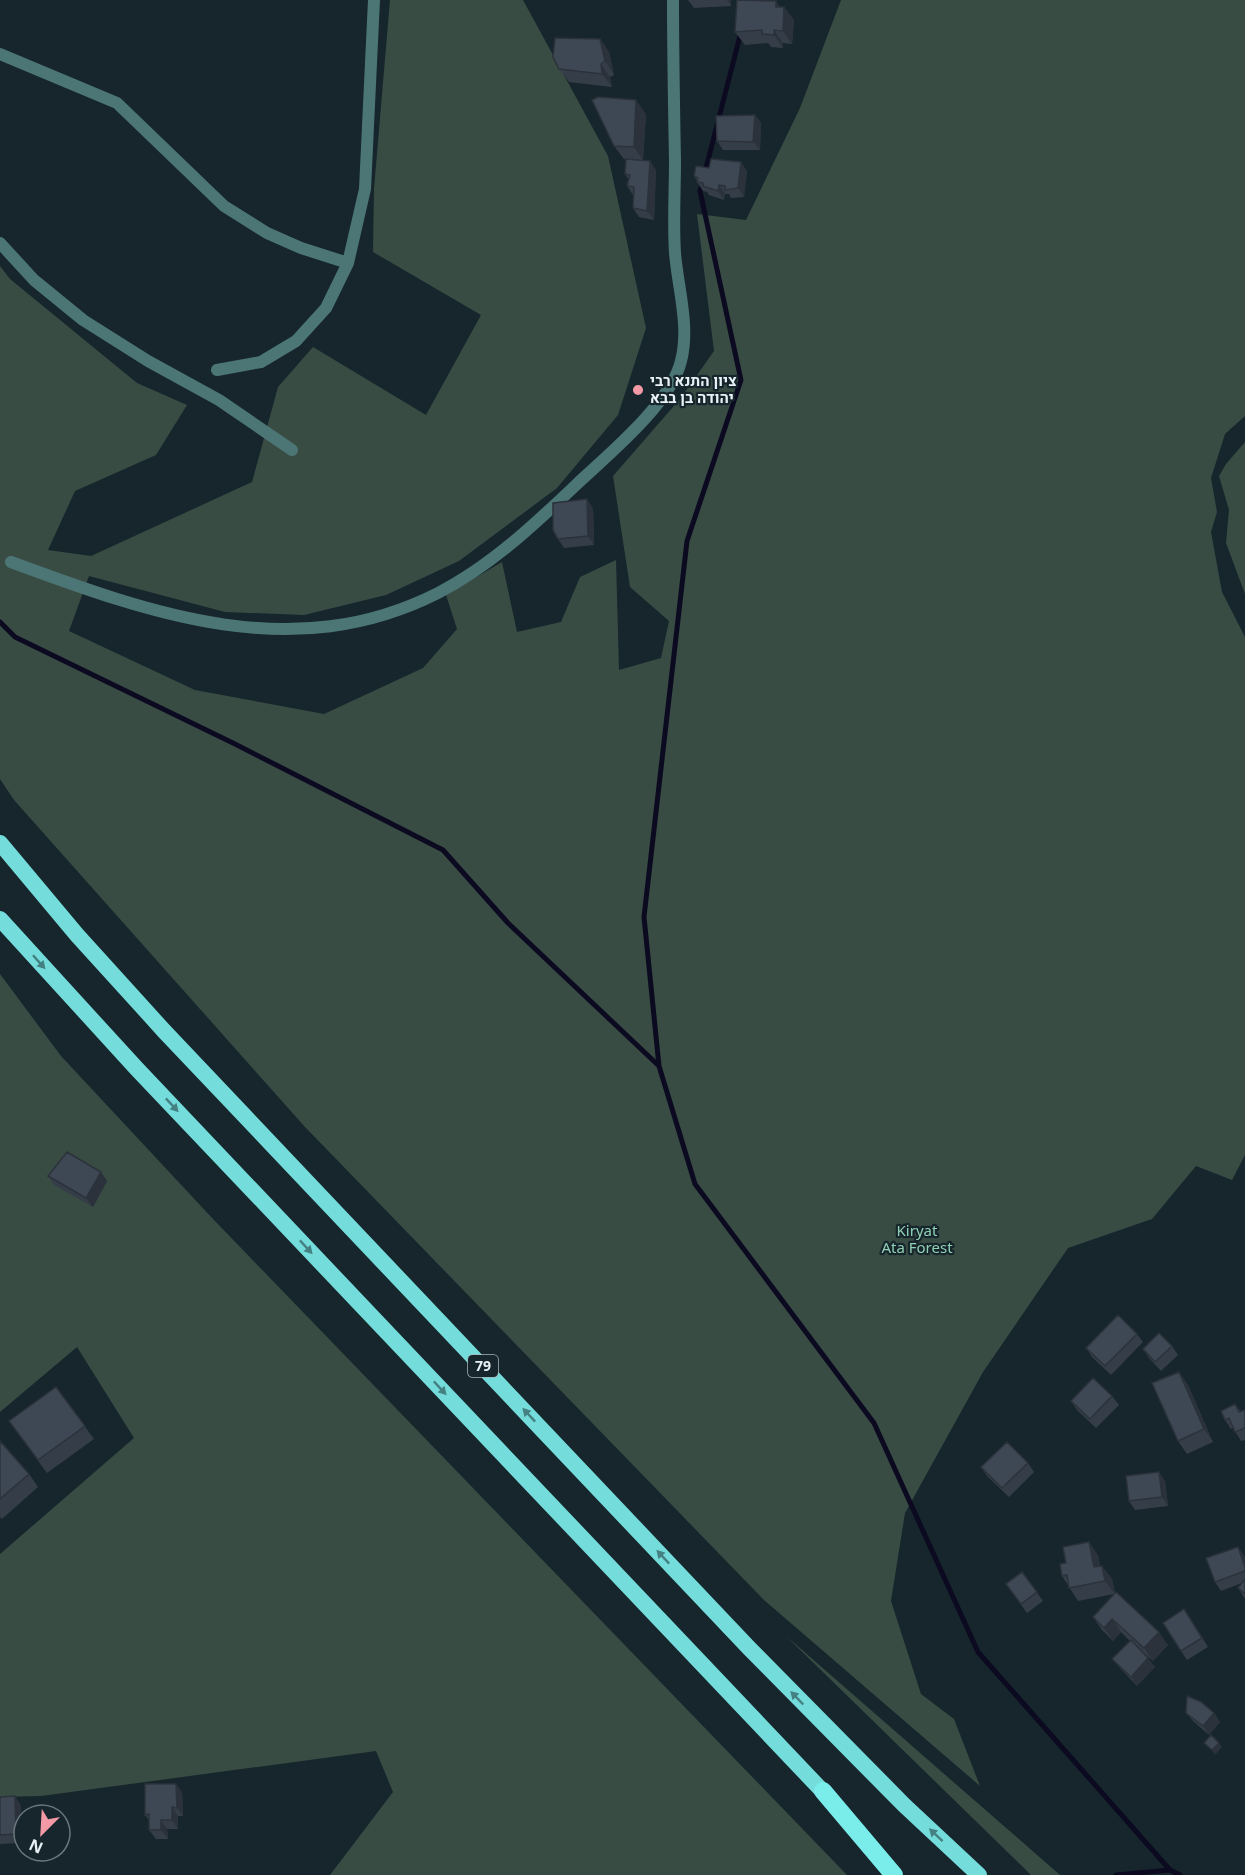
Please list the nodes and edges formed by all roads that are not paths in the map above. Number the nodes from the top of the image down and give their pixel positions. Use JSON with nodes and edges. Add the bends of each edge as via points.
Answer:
{"nodes":[{"id":1,"x":374,"y":0,"type":"edge"},
{"id":2,"x":673,"y":0,"type":"edge"},
{"id":3,"x":0,"y":54,"type":"edge"},
{"id":4,"x":0,"y":243,"type":"edge"},
{"id":5,"x":348,"y":263,"type":"junction"},
{"id":6,"x":217,"y":369,"type":"dead end"},
{"id":7,"x":292,"y":450,"type":"dead end"},
{"id":8,"x":11,"y":562,"type":"dead end"},
{"id":9,"x":0,"y":843,"type":"edge"},
{"id":10,"x":0,"y":919,"type":"edge"},
{"id":11,"x":823,"y":1791,"type":"junction"},
{"id":12,"x":894,"y":1875,"type":"edge"},
{"id":13,"x":905,"y":1875,"type":"edge"},
{"id":14,"x":979,"y":1875,"type":"edge"}],
"edges":[{"from":1,"to":5,"type":"street","via":[[365,189]]},
{"from":2,"to":8,"type":"street","via":[[675,252],[684,342],[681,365],[640,425],[486,564],[438,593],[370,618],[297,631],[253,629],[177,616],[81,588]]},
{"from":3,"to":5,"type":"street","via":[[117,103],[224,206],[267,233]]},
{"from":4,"to":7,"type":"street","via":[[34,280],[83,320],[219,400]]},
{"from":5,"to":6,"type":"street","via":[[326,308],[296,341],[261,363]]},
{"from":14,"to":9,"type":"highway","number":"79","one_way":true,"via":[[748,1648],[165,1032]]},
{"from":10,"to":11,"type":"highway","one_way":true,"via":[[137,1069]]},
{"from":11,"to":12,"type":"highway"},
{"from":11,"to":13,"type":"highway"}]}
